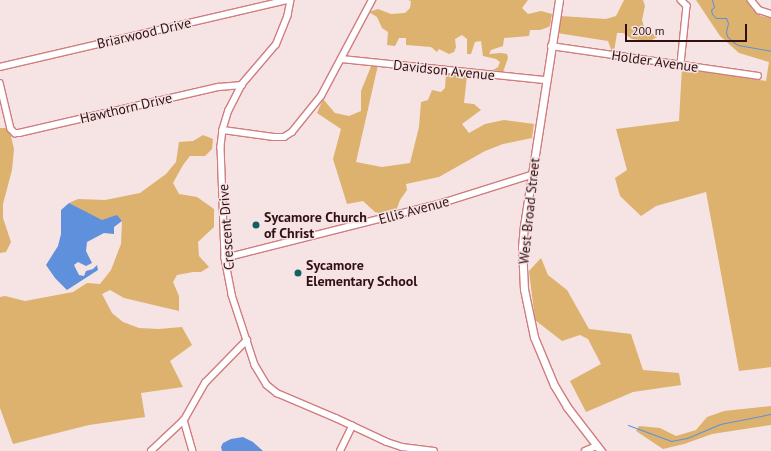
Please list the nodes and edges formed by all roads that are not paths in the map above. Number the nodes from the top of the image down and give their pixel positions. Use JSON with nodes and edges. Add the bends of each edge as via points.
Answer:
{"nodes":[{"id":1,"x":288,"y":0,"type":"edge"},
{"id":2,"x":291,"y":0,"type":"edge"},
{"id":3,"x":372,"y":0,"type":"edge"},
{"id":4,"x":559,"y":0,"type":"edge"},
{"id":5,"x":680,"y":0,"type":"edge"},
{"id":6,"x":751,"y":0,"type":"edge"},
{"id":7,"x":771,"y":14,"type":"edge"},
{"id":8,"x":552,"y":46,"type":"junction"},
{"id":9,"x":342,"y":59,"type":"junction"},
{"id":10,"x":681,"y":64,"type":"junction"},
{"id":11,"x":0,"y":67,"type":"edge"},
{"id":12,"x":758,"y":76,"type":"dead end"},
{"id":13,"x":546,"y":80,"type":"junction"},
{"id":14,"x":0,"y":83,"type":"edge"},
{"id":15,"x":242,"y":85,"type":"junction"},
{"id":16,"x":223,"y":130,"type":"junction"},
{"id":17,"x":531,"y":175,"type":"junction"},
{"id":18,"x":225,"y":258,"type":"junction"},
{"id":19,"x":247,"y":340,"type":"junction"},
{"id":20,"x":184,"y":420,"type":"junction"},
{"id":21,"x":352,"y":426,"type":"junction"},
{"id":22,"x":599,"y":449,"type":"edge"},
{"id":23,"x":151,"y":451,"type":"edge"},
{"id":24,"x":194,"y":451,"type":"edge"},
{"id":25,"x":340,"y":451,"type":"edge"},
{"id":26,"x":434,"y":451,"type":"edge"},
{"id":27,"x":585,"y":451,"type":"edge"}],
"edges":[{"from":1,"to":11,"type":"street","name":"Briarwood Drive"},
{"from":2,"to":15,"type":"street","name":"Crescent Drive","via":[[288,16],[276,45]]},
{"from":3,"to":9,"type":"street"},
{"from":4,"to":8,"type":"main road","name":"West Broad Street"},
{"from":5,"to":10,"type":"street","via":[[688,6]]},
{"from":6,"to":7,"type":"street","via":[[758,10]]},
{"from":8,"to":10,"type":"street","name":"Holder Avenue"},
{"from":8,"to":13,"type":"main road","name":"West Broad Street"},
{"from":9,"to":13,"type":"street","name":"Davidson Avenue"},
{"from":9,"to":16,"type":"street","via":[[321,96],[292,132],[284,137],[274,138]]},
{"from":10,"to":12,"type":"street","name":"Holder Avenue"},
{"from":13,"to":17,"type":"main road","name":"West Broad Street"},
{"from":14,"to":15,"type":"street","name":"Hawthorn Drive","via":[[11,129],[15,133],[219,87]]},
{"from":15,"to":16,"type":"street","name":"Crescent Drive","via":[[229,110]]},
{"from":16,"to":18,"type":"street","name":"Crescent Drive","via":[[221,147]]},
{"from":17,"to":18,"type":"street","name":"Ellis Avenue","via":[[442,203]]},
{"from":17,"to":22,"type":"main road","name":"West Broad Street","via":[[522,268],[533,331],[542,360],[554,385],[567,407]]},
{"from":18,"to":19,"type":"street","name":"Crescent Drive","via":[[232,295]]},
{"from":19,"to":20,"type":"street","via":[[205,383]]},
{"from":19,"to":21,"type":"street","name":"Crescent Drive","via":[[261,376],[277,393]]},
{"from":20,"to":23,"type":"street"},
{"from":20,"to":24,"type":"street"},
{"from":21,"to":25,"type":"street"},
{"from":21,"to":26,"type":"street","name":"Crescent Drive","via":[[402,447]]},
{"from":22,"to":27,"type":"street"}]}
